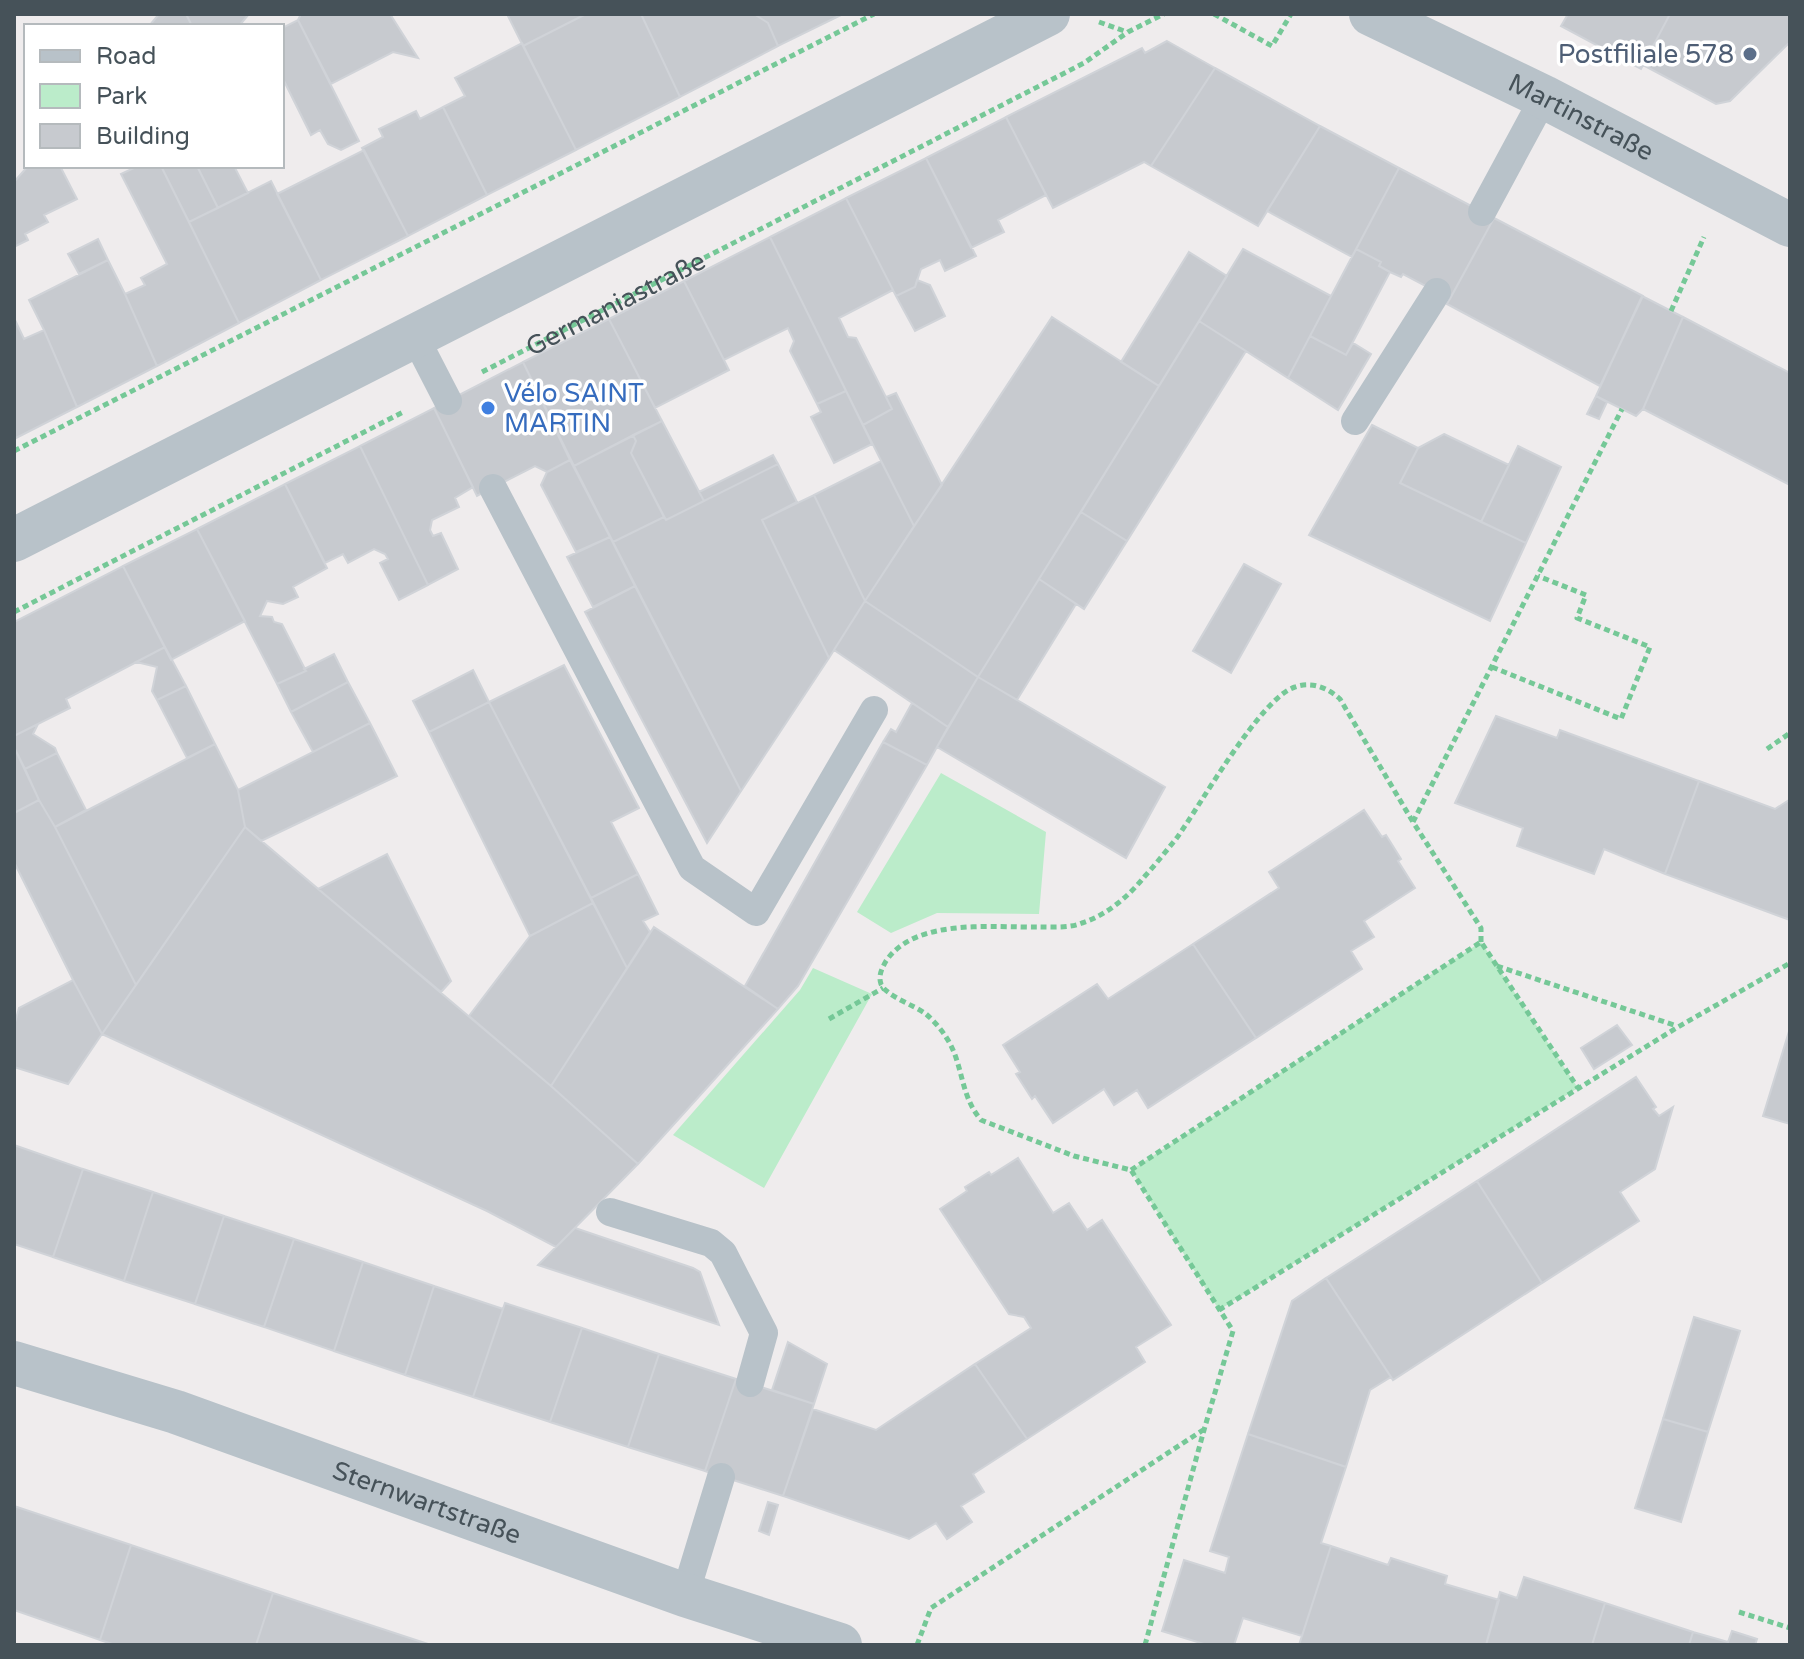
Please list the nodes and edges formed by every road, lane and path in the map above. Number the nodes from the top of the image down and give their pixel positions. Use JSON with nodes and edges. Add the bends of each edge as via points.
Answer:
{"nodes":[{"id":1,"x":874,"y":14,"type":"edge"},
{"id":2,"x":1048,"y":14,"type":"edge"},
{"id":3,"x":1164,"y":14,"type":"edge"},
{"id":4,"x":1214,"y":14,"type":"edge"},
{"id":5,"x":1291,"y":14,"type":"edge"},
{"id":6,"x":1371,"y":14,"type":"edge"},
{"id":7,"x":1101,"y":23,"type":"dead end"},
{"id":8,"x":1128,"y":32,"type":"junction"},
{"id":9,"x":1544,"y":97,"type":"junction"},
{"id":10,"x":1723,"y":192,"type":"junction"},
{"id":11,"x":1482,"y":212,"type":"dead end"},
{"id":12,"x":1786,"y":215,"type":"edge"},
{"id":13,"x":1437,"y":292,"type":"dead end"},
{"id":14,"x":1671,"y":311,"type":"dead end"},
{"id":15,"x":415,"y":337,"type":"junction"},
{"id":16,"x":446,"y":396,"type":"junction"},
{"id":17,"x":1622,"y":409,"type":"dead end"},
{"id":18,"x":1355,"y":421,"type":"dead end"},
{"id":19,"x":14,"y":451,"type":"edge"},
{"id":20,"x":493,"y":488,"type":"dead end"},
{"id":21,"x":14,"y":540,"type":"edge"},
{"id":22,"x":1538,"y":576,"type":"junction"},
{"id":23,"x":14,"y":612,"type":"edge"},
{"id":24,"x":1492,"y":667,"type":"junction"},
{"id":25,"x":874,"y":710,"type":"dead end"},
{"id":26,"x":1790,"y":733,"type":"edge"},
{"id":27,"x":1767,"y":749,"type":"dead end"},
{"id":28,"x":1413,"y":822,"type":"junction"},
{"id":29,"x":1481,"y":942,"type":"junction"},
{"id":30,"x":1790,"y":963,"type":"edge"},
{"id":31,"x":1496,"y":966,"type":"junction"},
{"id":32,"x":883,"y":988,"type":"junction"},
{"id":33,"x":829,"y":1019,"type":"dead end"},
{"id":34,"x":1678,"y":1027,"type":"junction"},
{"id":35,"x":1578,"y":1088,"type":"junction"},
{"id":36,"x":1131,"y":1170,"type":"junction"},
{"id":37,"x":610,"y":1212,"type":"dead end"},
{"id":38,"x":1219,"y":1310,"type":"junction"},
{"id":39,"x":14,"y":1363,"type":"edge"},
{"id":40,"x":750,"y":1383,"type":"dead end"},
{"id":41,"x":1204,"y":1430,"type":"junction"},
{"id":42,"x":721,"y":1477,"type":"dead end"},
{"id":43,"x":685,"y":1595,"type":"junction"},
{"id":44,"x":1739,"y":1612,"type":"dead end"},
{"id":45,"x":1790,"y":1628,"type":"edge"},
{"id":46,"x":840,"y":1645,"type":"edge"},
{"id":47,"x":917,"y":1645,"type":"edge"},
{"id":48,"x":1145,"y":1645,"type":"edge"}],
"edges":[{"from":1,"to":19,"type":"path"},
{"from":2,"to":15,"type":"street"},
{"from":3,"to":8,"type":"path","name":"Germaniastraße"},
{"from":4,"to":5,"type":"path","via":[[1272,46]]},
{"from":6,"to":9,"type":"street","name":"Martinstraße"},
{"from":7,"to":8,"type":"path"},
{"from":8,"to":16,"type":"path","name":"Germaniastraße","via":[[1084,63]]},
{"from":9,"to":10,"type":"street","name":"Martinstraße"},
{"from":9,"to":11,"type":"lane"},
{"from":10,"to":12,"type":"street","name":"Martinstraße"},
{"from":10,"to":14,"type":"path"},
{"from":13,"to":18,"type":"lane"},
{"from":15,"to":16,"type":"lane"},
{"from":15,"to":21,"type":"street"},
{"from":16,"to":23,"type":"path","name":"Germaniastraße"},
{"from":17,"to":22,"type":"path"},
{"from":20,"to":25,"type":"lane","via":[[692,868],[756,912]]},
{"from":22,"to":24,"type":"path"},
{"from":22,"to":24,"type":"path","via":[[1586,595],[1577,618],[1650,647],[1621,719]]},
{"from":24,"to":28,"type":"path"},
{"from":26,"to":27,"type":"path"},
{"from":28,"to":29,"type":"path","via":[[1481,928]]},
{"from":28,"to":32,"type":"path","via":[[1340,699],[1320,686],[1295,687],[1275,699],[1176,838],[1117,904],[1080,924],[941,929],[918,937],[894,951],[883,965]]},
{"from":29,"to":31,"type":"path"},
{"from":29,"to":36,"type":"path"},
{"from":30,"to":34,"type":"path"},
{"from":31,"to":34,"type":"path"},
{"from":31,"to":35,"type":"path"},
{"from":32,"to":33,"type":"path"},
{"from":32,"to":36,"type":"path","via":[[928,1015],[946,1036],[964,1092],[981,1120],[1074,1156]]},
{"from":34,"to":35,"type":"path"},
{"from":35,"to":38,"type":"path"},
{"from":36,"to":38,"type":"path"},
{"from":37,"to":40,"type":"lane","via":[[711,1243],[723,1253],[764,1333]]},
{"from":38,"to":41,"type":"path","via":[[1233,1331]]},
{"from":39,"to":43,"type":"street","name":"Sternwartstraße","via":[[176,1412]]},
{"from":41,"to":47,"type":"path","via":[[931,1608]]},
{"from":41,"to":48,"type":"path"},
{"from":42,"to":43,"type":"lane"},
{"from":43,"to":46,"type":"street","name":"Sternwartstraße"},
{"from":44,"to":45,"type":"path"}]}
